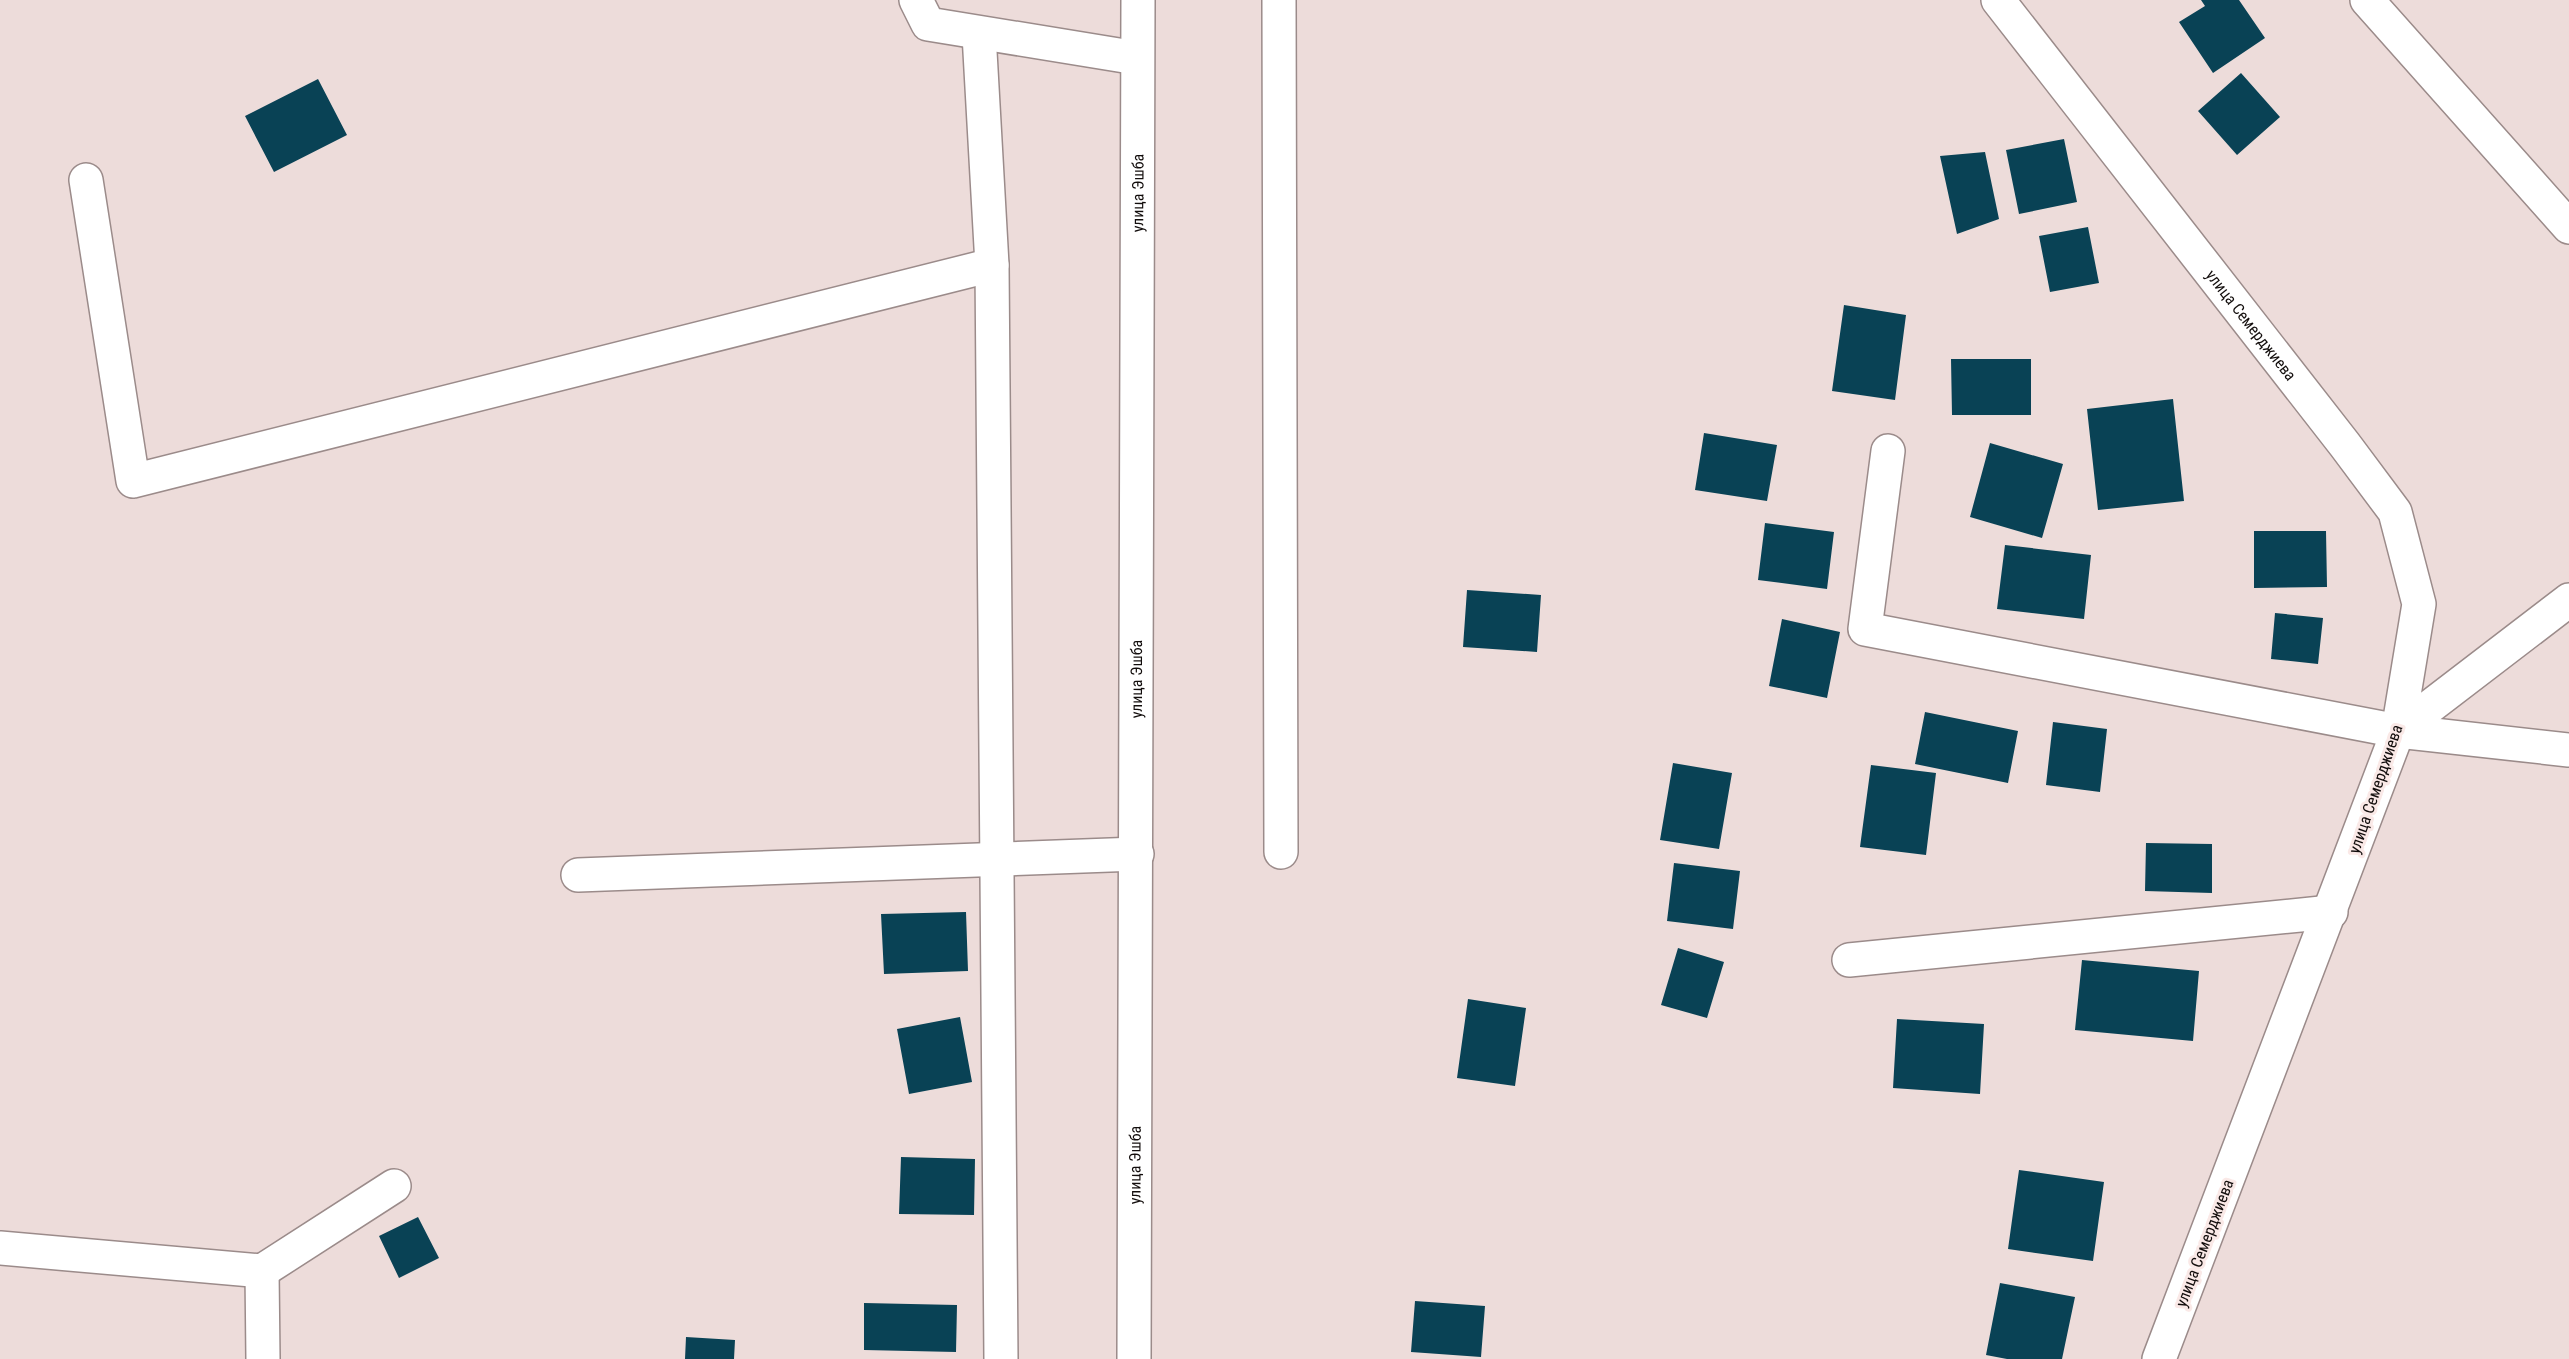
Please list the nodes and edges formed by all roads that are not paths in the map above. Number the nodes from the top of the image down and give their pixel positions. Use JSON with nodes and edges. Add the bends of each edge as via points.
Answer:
{"nodes":[{"id":1,"x":916,"y":0,"type":"edge"},
{"id":2,"x":1138,"y":0,"type":"edge"},
{"id":3,"x":1279,"y":0,"type":"edge"},
{"id":4,"x":1998,"y":0,"type":"edge"},
{"id":5,"x":2367,"y":0,"type":"edge"},
{"id":6,"x":979,"y":34,"type":"junction"},
{"id":7,"x":1137,"y":58,"type":"junction"},
{"id":8,"x":86,"y":180,"type":"dead end"},
{"id":9,"x":2569,"y":227,"type":"edge"},
{"id":10,"x":992,"y":265,"type":"junction"},
{"id":11,"x":1888,"y":451,"type":"dead end"},
{"id":12,"x":2569,"y":600,"type":"edge"},
{"id":13,"x":2398,"y":731,"type":"junction"},
{"id":14,"x":2569,"y":750,"type":"edge"},
{"id":15,"x":1281,"y":852,"type":"dead end"},
{"id":16,"x":1137,"y":854,"type":"junction"},
{"id":17,"x":996,"y":858,"type":"junction"},
{"id":18,"x":578,"y":875,"type":"dead end"},
{"id":19,"x":2331,"y":912,"type":"junction"},
{"id":20,"x":1849,"y":960,"type":"dead end"},
{"id":21,"x":394,"y":1186,"type":"dead end"},
{"id":22,"x":0,"y":1248,"type":"edge"},
{"id":23,"x":262,"y":1270,"type":"junction"},
{"id":24,"x":263,"y":1359,"type":"edge"},
{"id":25,"x":1001,"y":1359,"type":"edge"},
{"id":26,"x":1134,"y":1359,"type":"edge"},
{"id":27,"x":2159,"y":1359,"type":"edge"}],
"edges":[{"from":1,"to":6,"type":"main road","via":[[928,24]]},
{"from":2,"to":7,"type":"main road","name":"улица Эшба"},
{"from":3,"to":15,"type":"main road"},
{"from":4,"to":13,"type":"main road","name":"улица Семерджиева","via":[[2395,512],[2419,604]]},
{"from":5,"to":9,"type":"main road"},
{"from":6,"to":7,"type":"main road"},
{"from":6,"to":10,"type":"main road"},
{"from":7,"to":16,"type":"main road","name":"улица Эшба"},
{"from":8,"to":10,"type":"main road","via":[[133,481]]},
{"from":10,"to":17,"type":"main road"},
{"from":11,"to":13,"type":"main road","via":[[1865,629]]},
{"from":12,"to":13,"type":"main road"},
{"from":13,"to":14,"type":"main road"},
{"from":13,"to":19,"type":"main road","name":"улица Семерджиева"},
{"from":16,"to":17,"type":"main road"},
{"from":16,"to":26,"type":"main road","name":"улица Эшба"},
{"from":17,"to":18,"type":"main road"},
{"from":17,"to":25,"type":"main road"},
{"from":19,"to":20,"type":"main road"},
{"from":19,"to":27,"type":"main road","name":"улица Семерджиева"},
{"from":21,"to":23,"type":"main road"},
{"from":22,"to":23,"type":"main road"},
{"from":23,"to":24,"type":"main road"}]}
